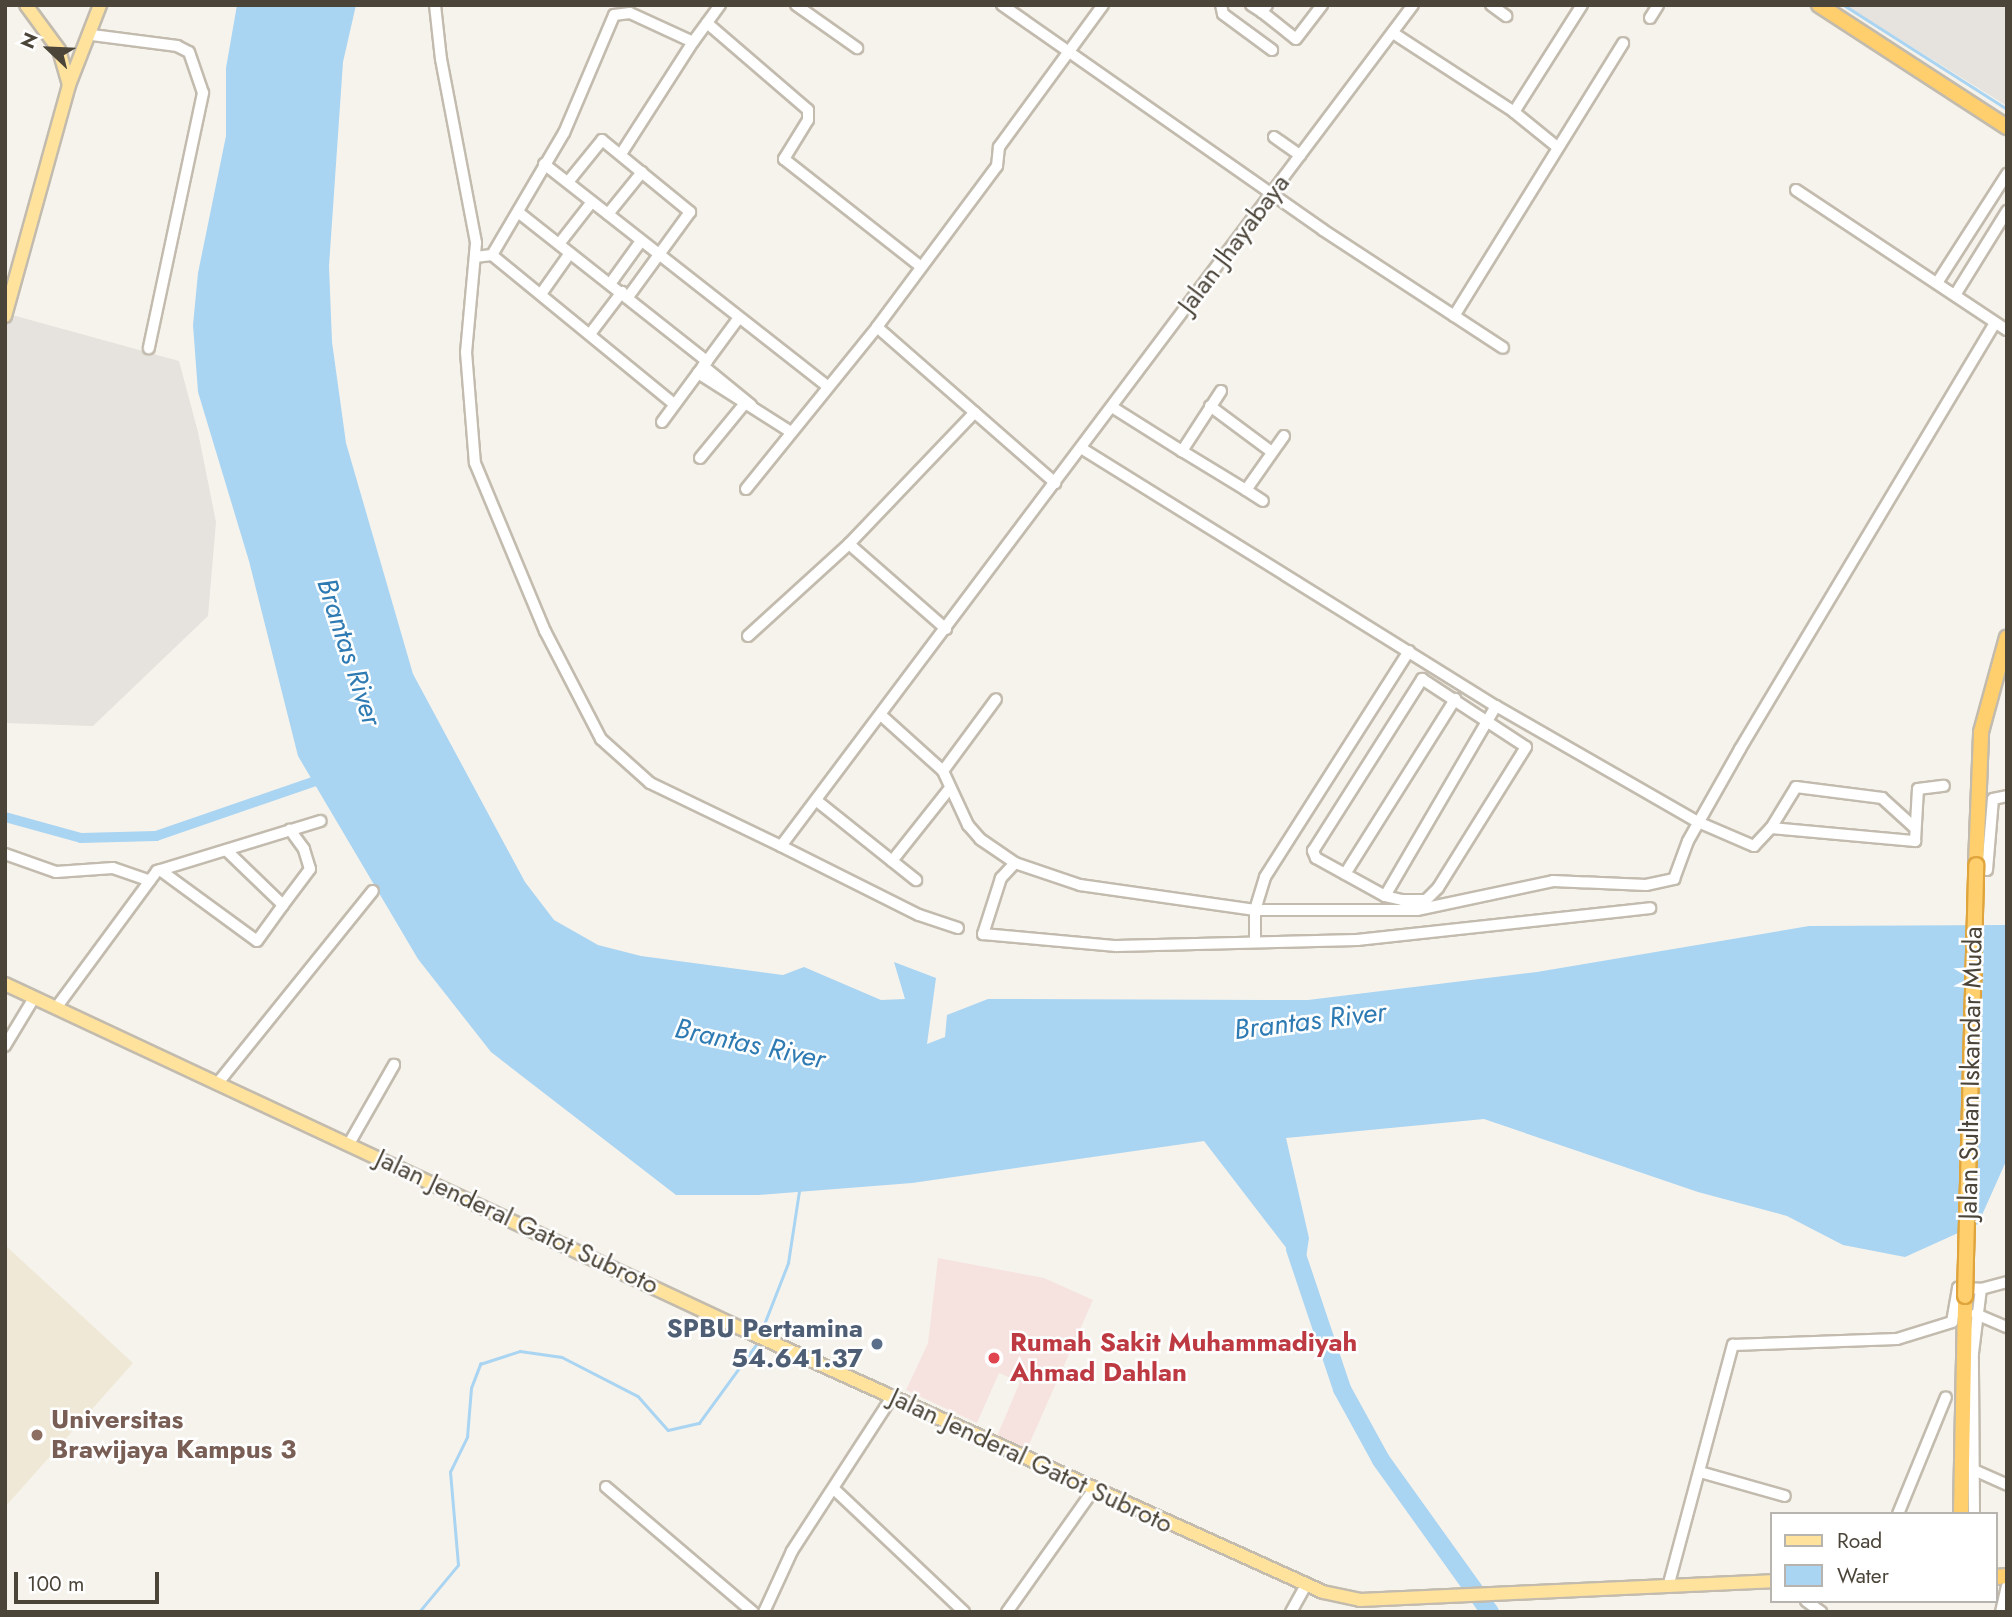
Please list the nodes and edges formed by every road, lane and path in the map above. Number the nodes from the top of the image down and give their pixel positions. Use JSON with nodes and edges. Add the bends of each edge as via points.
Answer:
{"nodes":[{"id":1,"x":26,"y":5,"type":"edge"},
{"id":2,"x":100,"y":5,"type":"edge"},
{"id":3,"x":435,"y":5,"type":"edge"},
{"id":4,"x":720,"y":5,"type":"edge"},
{"id":5,"x":796,"y":5,"type":"edge"},
{"id":6,"x":1002,"y":5,"type":"edge"},
{"id":7,"x":1103,"y":5,"type":"edge"},
{"id":8,"x":1221,"y":5,"type":"edge"},
{"id":9,"x":1251,"y":5,"type":"edge"},
{"id":10,"x":1322,"y":5,"type":"edge"},
{"id":11,"x":1413,"y":5,"type":"edge"},
{"id":12,"x":1491,"y":5,"type":"edge"},
{"id":13,"x":1582,"y":5,"type":"edge"},
{"id":14,"x":1658,"y":5,"type":"edge"},
{"id":15,"x":1819,"y":5,"type":"edge"},
{"id":16,"x":1264,"y":9,"type":"edge"},
{"id":17,"x":1506,"y":16,"type":"dead end"},
{"id":18,"x":1650,"y":19,"type":"dead end"},
{"id":19,"x":707,"y":23,"type":"junction"},
{"id":20,"x":1393,"y":33,"type":"junction"},
{"id":21,"x":92,"y":35,"type":"junction"},
{"id":22,"x":693,"y":42,"type":"junction"},
{"id":23,"x":1623,"y":43,"type":"dead end"},
{"id":24,"x":857,"y":48,"type":"dead end"},
{"id":25,"x":1272,"y":50,"type":"dead end"},
{"id":26,"x":1069,"y":52,"type":"junction"},
{"id":27,"x":69,"y":85,"type":"junction"},
{"id":28,"x":1514,"y":112,"type":"junction"},
{"id":29,"x":2007,"y":127,"type":"edge"},
{"id":30,"x":1274,"y":137,"type":"dead end"},
{"id":31,"x":1557,"y":147,"type":"junction"},
{"id":32,"x":621,"y":153,"type":"junction"},
{"id":33,"x":1300,"y":155,"type":"junction"},
{"id":34,"x":544,"y":164,"type":"junction"},
{"id":35,"x":642,"y":172,"type":"junction"},
{"id":36,"x":2007,"y":174,"type":"edge"},
{"id":37,"x":568,"y":182,"type":"junction"},
{"id":38,"x":1796,"y":190,"type":"dead end"},
{"id":39,"x":1271,"y":194,"type":"junction"},
{"id":40,"x":591,"y":203,"type":"junction"},
{"id":41,"x":2007,"y":211,"type":"edge"},
{"id":42,"x":518,"y":212,"type":"junction"},
{"id":43,"x":608,"y":214,"type":"junction"},
{"id":44,"x":641,"y":241,"type":"junction"},
{"id":45,"x":559,"y":244,"type":"junction"},
{"id":46,"x":570,"y":253,"type":"junction"},
{"id":47,"x":492,"y":255,"type":"junction"},
{"id":48,"x":658,"y":255,"type":"junction"},
{"id":49,"x":475,"y":257,"type":"junction"},
{"id":50,"x":921,"y":267,"type":"junction"},
{"id":51,"x":1937,"y":283,"type":"junction"},
{"id":52,"x":611,"y":284,"type":"junction"},
{"id":53,"x":541,"y":294,"type":"junction"},
{"id":54,"x":625,"y":295,"type":"junction"},
{"id":55,"x":1955,"y":295,"type":"junction"},
{"id":56,"x":5,"y":316,"type":"edge"},
{"id":57,"x":1454,"y":316,"type":"junction"},
{"id":58,"x":738,"y":319,"type":"junction"},
{"id":59,"x":1995,"y":323,"type":"junction"},
{"id":60,"x":877,"y":327,"type":"junction"},
{"id":61,"x":2007,"y":330,"type":"edge"},
{"id":62,"x":590,"y":334,"type":"junction"},
{"id":63,"x":149,"y":348,"type":"dead end"},
{"id":64,"x":1503,"y":348,"type":"dead end"},
{"id":65,"x":703,"y":367,"type":"junction"},
{"id":66,"x":828,"y":387,"type":"junction"},
{"id":67,"x":1220,"y":391,"type":"dead end"},
{"id":68,"x":748,"y":403,"type":"junction"},
{"id":69,"x":674,"y":404,"type":"junction"},
{"id":70,"x":1210,"y":406,"type":"junction"},
{"id":71,"x":1112,"y":407,"type":"junction"},
{"id":72,"x":975,"y":412,"type":"junction"},
{"id":73,"x":662,"y":422,"type":"dead end"},
{"id":74,"x":790,"y":431,"type":"junction"},
{"id":75,"x":1284,"y":436,"type":"dead end"},
{"id":76,"x":1081,"y":448,"type":"junction"},
{"id":77,"x":1182,"y":450,"type":"junction"},
{"id":78,"x":1272,"y":452,"type":"junction"},
{"id":79,"x":700,"y":458,"type":"dead end"},
{"id":80,"x":1055,"y":483,"type":"junction"},
{"id":81,"x":744,"y":488,"type":"dead end"},
{"id":82,"x":1246,"y":490,"type":"junction"},
{"id":83,"x":1263,"y":501,"type":"dead end"},
{"id":84,"x":849,"y":544,"type":"junction"},
{"id":85,"x":946,"y":629,"type":"junction"},
{"id":86,"x":748,"y":636,"type":"dead end"},
{"id":87,"x":2007,"y":637,"type":"edge"},
{"id":88,"x":1409,"y":651,"type":"junction"},
{"id":89,"x":996,"y":699,"type":"dead end"},
{"id":90,"x":1455,"y":699,"type":"junction"},
{"id":91,"x":1496,"y":706,"type":"junction"},
{"id":92,"x":882,"y":716,"type":"junction"},
{"id":93,"x":1488,"y":720,"type":"junction"},
{"id":94,"x":943,"y":771,"type":"junction"},
{"id":95,"x":1944,"y":786,"type":"dead end"},
{"id":96,"x":950,"y":788,"type":"junction"},
{"id":97,"x":2007,"y":796,"type":"edge"},
{"id":98,"x":817,"y":801,"type":"junction"},
{"id":99,"x":321,"y":821,"type":"dead end"},
{"id":100,"x":1698,"y":822,"type":"junction"},
{"id":101,"x":1771,"y":828,"type":"junction"},
{"id":102,"x":1915,"y":828,"type":"junction"},
{"id":103,"x":290,"y":831,"type":"junction"},
{"id":104,"x":781,"y":846,"type":"junction"},
{"id":105,"x":226,"y":850,"type":"junction"},
{"id":106,"x":5,"y":854,"type":"edge"},
{"id":107,"x":892,"y":861,"type":"junction"},
{"id":108,"x":1015,"y":863,"type":"junction"},
{"id":109,"x":1982,"y":867,"type":"junction"},
{"id":110,"x":160,"y":870,"type":"junction"},
{"id":111,"x":1345,"y":874,"type":"junction"},
{"id":112,"x":916,"y":880,"type":"dead end"},
{"id":113,"x":149,"y":881,"type":"junction"},
{"id":114,"x":373,"y":891,"type":"dead end"},
{"id":115,"x":1385,"y":896,"type":"junction"},
{"id":116,"x":283,"y":905,"type":"junction"},
{"id":117,"x":1650,"y":908,"type":"dead end"},
{"id":118,"x":1255,"y":910,"type":"junction"},
{"id":119,"x":958,"y":928,"type":"dead end"},
{"id":120,"x":1255,"y":942,"type":"junction"},
{"id":121,"x":5,"y":984,"type":"edge"},
{"id":122,"x":34,"y":998,"type":"junction"},
{"id":123,"x":56,"y":1008,"type":"junction"},
{"id":124,"x":5,"y":1046,"type":"edge"},
{"id":125,"x":394,"y":1065,"type":"dead end"},
{"id":126,"x":217,"y":1084,"type":"junction"},
{"id":127,"x":350,"y":1142,"type":"junction"},
{"id":128,"x":2007,"y":1282,"type":"edge"},
{"id":129,"x":1981,"y":1289,"type":"junction"},
{"id":130,"x":1976,"y":1314,"type":"junction"},
{"id":131,"x":2007,"y":1327,"type":"edge"},
{"id":132,"x":892,"y":1397,"type":"junction"},
{"id":133,"x":1946,"y":1397,"type":"dead end"},
{"id":134,"x":1974,"y":1470,"type":"junction"},
{"id":135,"x":1700,"y":1472,"type":"junction"},
{"id":136,"x":2007,"y":1485,"type":"edge"},
{"id":137,"x":606,"y":1488,"type":"dead end"},
{"id":138,"x":834,"y":1489,"type":"junction"},
{"id":139,"x":1094,"y":1489,"type":"junction"},
{"id":140,"x":1785,"y":1496,"type":"dead end"},
{"id":141,"x":1899,"y":1512,"type":"edge"},
{"id":142,"x":1961,"y":1512,"type":"edge"},
{"id":143,"x":1974,"y":1512,"type":"edge"},
{"id":144,"x":2002,"y":1577,"type":"edge"},
{"id":145,"x":1770,"y":1581,"type":"edge"},
{"id":146,"x":1306,"y":1585,"type":"junction"},
{"id":147,"x":1668,"y":1587,"type":"junction"},
{"id":148,"x":753,"y":1612,"type":"edge"},
{"id":149,"x":764,"y":1612,"type":"edge"},
{"id":150,"x":964,"y":1612,"type":"edge"},
{"id":151,"x":1007,"y":1612,"type":"edge"},
{"id":152,"x":1291,"y":1612,"type":"edge"},
{"id":153,"x":2001,"y":1612,"type":"edge"}],
"edges":[{"from":1,"to":27,"type":"main road","via":[[60,50]]},
{"from":2,"to":21,"type":"main road"},
{"from":3,"to":49,"type":"street"},
{"from":4,"to":19,"type":"street"},
{"from":5,"to":24,"type":"street"},
{"from":6,"to":26,"type":"street"},
{"from":7,"to":26,"type":"street"},
{"from":8,"to":25,"type":"street","via":[[1223,14]]},
{"from":9,"to":16,"type":"street"},
{"from":10,"to":16,"type":"street","via":[[1296,39]]},
{"from":11,"to":20,"type":"street","name":"Jalan Jhayabaya"},
{"from":12,"to":17,"type":"street"},
{"from":13,"to":28,"type":"street"},
{"from":14,"to":18,"type":"street"},
{"from":15,"to":29,"type":"highway"},
{"from":19,"to":22,"type":"street"},
{"from":19,"to":50,"type":"street","via":[[808,110],[808,120],[784,159]]},
{"from":20,"to":28,"type":"street"},
{"from":20,"to":33,"type":"street","name":"Jalan Jhayabaya"},
{"from":21,"to":27,"type":"main road"},
{"from":21,"to":63,"type":"street","via":[[177,46],[189,52],[203,93]]},
{"from":22,"to":32,"type":"street"},
{"from":22,"to":34,"type":"street","via":[[629,13],[614,15],[564,133]]},
{"from":23,"to":31,"type":"street"},
{"from":26,"to":39,"type":"street"},
{"from":26,"to":50,"type":"street","via":[[999,147],[998,164]]},
{"from":27,"to":56,"type":"main road"},
{"from":28,"to":31,"type":"street"},
{"from":30,"to":33,"type":"street"},
{"from":31,"to":57,"type":"street"},
{"from":32,"to":35,"type":"street"},
{"from":32,"to":37,"type":"street","via":[[598,142]]},
{"from":33,"to":39,"type":"street","name":"Jalan Jhayabaya"},
{"from":34,"to":37,"type":"street"},
{"from":34,"to":42,"type":"street"},
{"from":35,"to":43,"type":"street"},
{"from":35,"to":48,"type":"street","via":[[690,212]]},
{"from":36,"to":51,"type":"street"},
{"from":37,"to":40,"type":"street"},
{"from":38,"to":51,"type":"street"},
{"from":39,"to":57,"type":"street"},
{"from":39,"to":71,"type":"street","name":"Jalan Jhayabaya"},
{"from":40,"to":43,"type":"street"},
{"from":40,"to":45,"type":"street"},
{"from":41,"to":55,"type":"street"},
{"from":42,"to":45,"type":"street"},
{"from":42,"to":47,"type":"street"},
{"from":43,"to":44,"type":"street"},
{"from":44,"to":48,"type":"street"},
{"from":44,"to":52,"type":"street"},
{"from":45,"to":46,"type":"street"},
{"from":46,"to":52,"type":"street"},
{"from":46,"to":53,"type":"street"},
{"from":47,"to":49,"type":"street"},
{"from":47,"to":53,"type":"street"},
{"from":48,"to":54,"type":"street"},
{"from":48,"to":58,"type":"street"},
{"from":49,"to":104,"type":"street","via":[[466,352],[475,463],[545,631],[601,739],[650,783]]},
{"from":50,"to":60,"type":"street"},
{"from":51,"to":55,"type":"street"},
{"from":52,"to":54,"type":"street"},
{"from":53,"to":62,"type":"street"},
{"from":54,"to":62,"type":"street"},
{"from":54,"to":65,"type":"street"},
{"from":55,"to":59,"type":"street"},
{"from":57,"to":64,"type":"street"},
{"from":58,"to":65,"type":"street"},
{"from":58,"to":66,"type":"street"},
{"from":59,"to":61,"type":"street"},
{"from":59,"to":100,"type":"street"},
{"from":60,"to":66,"type":"street"},
{"from":60,"to":72,"type":"street"},
{"from":62,"to":69,"type":"street"},
{"from":65,"to":68,"type":"street"},
{"from":65,"to":69,"type":"street"},
{"from":66,"to":74,"type":"street"},
{"from":67,"to":70,"type":"street"},
{"from":68,"to":74,"type":"street"},
{"from":68,"to":79,"type":"street"},
{"from":69,"to":73,"type":"street"},
{"from":70,"to":77,"type":"street"},
{"from":70,"to":78,"type":"street"},
{"from":71,"to":76,"type":"street","name":"Jalan Jhayabaya"},
{"from":71,"to":77,"type":"street"},
{"from":72,"to":80,"type":"street"},
{"from":72,"to":84,"type":"street"},
{"from":74,"to":81,"type":"street"},
{"from":75,"to":78,"type":"street"},
{"from":76,"to":80,"type":"street","name":"Jalan Jhayabaya"},
{"from":76,"to":88,"type":"street"},
{"from":77,"to":82,"type":"street"},
{"from":78,"to":82,"type":"street"},
{"from":80,"to":85,"type":"street","name":"Jalan Jhayabaya"},
{"from":82,"to":83,"type":"street"},
{"from":84,"to":85,"type":"street"},
{"from":84,"to":86,"type":"street"},
{"from":85,"to":92,"type":"street","name":"Jalan Jhayabaya"},
{"from":87,"to":109,"type":"highway","name":"Jalan Sultan Iskandar Muda","via":[[1982,732]]},
{"from":88,"to":91,"type":"street"},
{"from":88,"to":118,"type":"street","via":[[1265,877]]},
{"from":89,"to":94,"type":"street"},
{"from":90,"to":93,"type":"street"},
{"from":90,"to":111,"type":"street"},
{"from":90,"to":111,"type":"street","via":[[1426,679],[1420,681],[1320,839],[1313,855]]},
{"from":91,"to":93,"type":"street"},
{"from":91,"to":100,"type":"street"},
{"from":92,"to":94,"type":"street"},
{"from":92,"to":98,"type":"street","name":"Jalan Jhayabaya"},
{"from":93,"to":115,"type":"street"},
{"from":93,"to":115,"type":"street","via":[[1526,747],[1432,896],[1417,900]]},
{"from":94,"to":96,"type":"street"},
{"from":95,"to":102,"type":"street","via":[[1918,789]]},
{"from":96,"to":107,"type":"street"},
{"from":96,"to":108,"type":"street","via":[[972,830]]},
{"from":97,"to":109,"type":"street","via":[[1993,799]]},
{"from":98,"to":104,"type":"street","name":"Jalan Jhayabaya"},
{"from":98,"to":107,"type":"street"},
{"from":99,"to":103,"type":"street"},
{"from":100,"to":101,"type":"street","via":[[1754,846]]},
{"from":100,"to":118,"type":"street","via":[[1676,877],[1663,882],[1553,881],[1417,910]]},
{"from":101,"to":102,"type":"street","via":[[1914,841]]},
{"from":101,"to":102,"type":"street","via":[[1796,787],[1882,798]]},
{"from":103,"to":105,"type":"street"},
{"from":103,"to":116,"type":"street","via":[[304,849],[310,869]]},
{"from":104,"to":119,"type":"street","via":[[894,904]]},
{"from":105,"to":110,"type":"street"},
{"from":105,"to":116,"type":"street"},
{"from":106,"to":113,"type":"street","via":[[56,872],[113,868]]},
{"from":107,"to":112,"type":"street"},
{"from":108,"to":118,"type":"street","via":[[1125,895]]},
{"from":108,"to":120,"type":"street","via":[[1001,878],[983,933],[1116,946]]},
{"from":109,"to":142,"type":"highway","name":"Jalan Sultan Iskandar Muda","bridge":true},
{"from":110,"to":113,"type":"street"},
{"from":110,"to":116,"type":"street","via":[[255,941]]},
{"from":111,"to":115,"type":"street"},
{"from":113,"to":123,"type":"street"},
{"from":114,"to":126,"type":"street"},
{"from":117,"to":120,"type":"street","via":[[1506,921],[1443,933]]},
{"from":118,"to":120,"type":"street"},
{"from":121,"to":122,"type":"main road","name":"Jalan Jenderal Gatot Subroto"},
{"from":122,"to":123,"type":"main road","name":"Jalan Jenderal Gatot Subroto"},
{"from":122,"to":124,"type":"street"},
{"from":123,"to":126,"type":"main road","name":"Jalan Jenderal Gatot Subroto"},
{"from":125,"to":127,"type":"street"},
{"from":126,"to":127,"type":"main road","name":"Jalan Jenderal Gatot Subroto"},
{"from":127,"to":132,"type":"main road","name":"Jalan Jenderal Gatot Subroto"},
{"from":128,"to":129,"type":"street"},
{"from":129,"to":130,"type":"street"},
{"from":129,"to":135,"type":"street","via":[[1958,1288],[1952,1322],[1897,1339],[1733,1345]]},
{"from":130,"to":131,"type":"street"},
{"from":130,"to":134,"type":"street"},
{"from":132,"to":138,"type":"street"},
{"from":132,"to":139,"type":"main road","name":"Jalan Jenderal Gatot Subroto"},
{"from":133,"to":141,"type":"street"},
{"from":134,"to":136,"type":"street"},
{"from":134,"to":143,"type":"street"},
{"from":135,"to":140,"type":"street"},
{"from":135,"to":147,"type":"street"},
{"from":137,"to":148,"type":"street"},
{"from":138,"to":149,"type":"street","via":[[792,1551]]},
{"from":138,"to":150,"type":"street"},
{"from":139,"to":146,"type":"main road","name":"Jalan Jenderal Gatot Subroto"},
{"from":139,"to":151,"type":"street"},
{"from":144,"to":153,"type":"street"},
{"from":145,"to":147,"type":"main road","name":"Jalan Jenderal Gatot Subroto"},
{"from":146,"to":147,"type":"main road","name":"Jalan Jenderal Gatot Subroto","via":[[1360,1600]]},
{"from":146,"to":152,"type":"street"}]}
